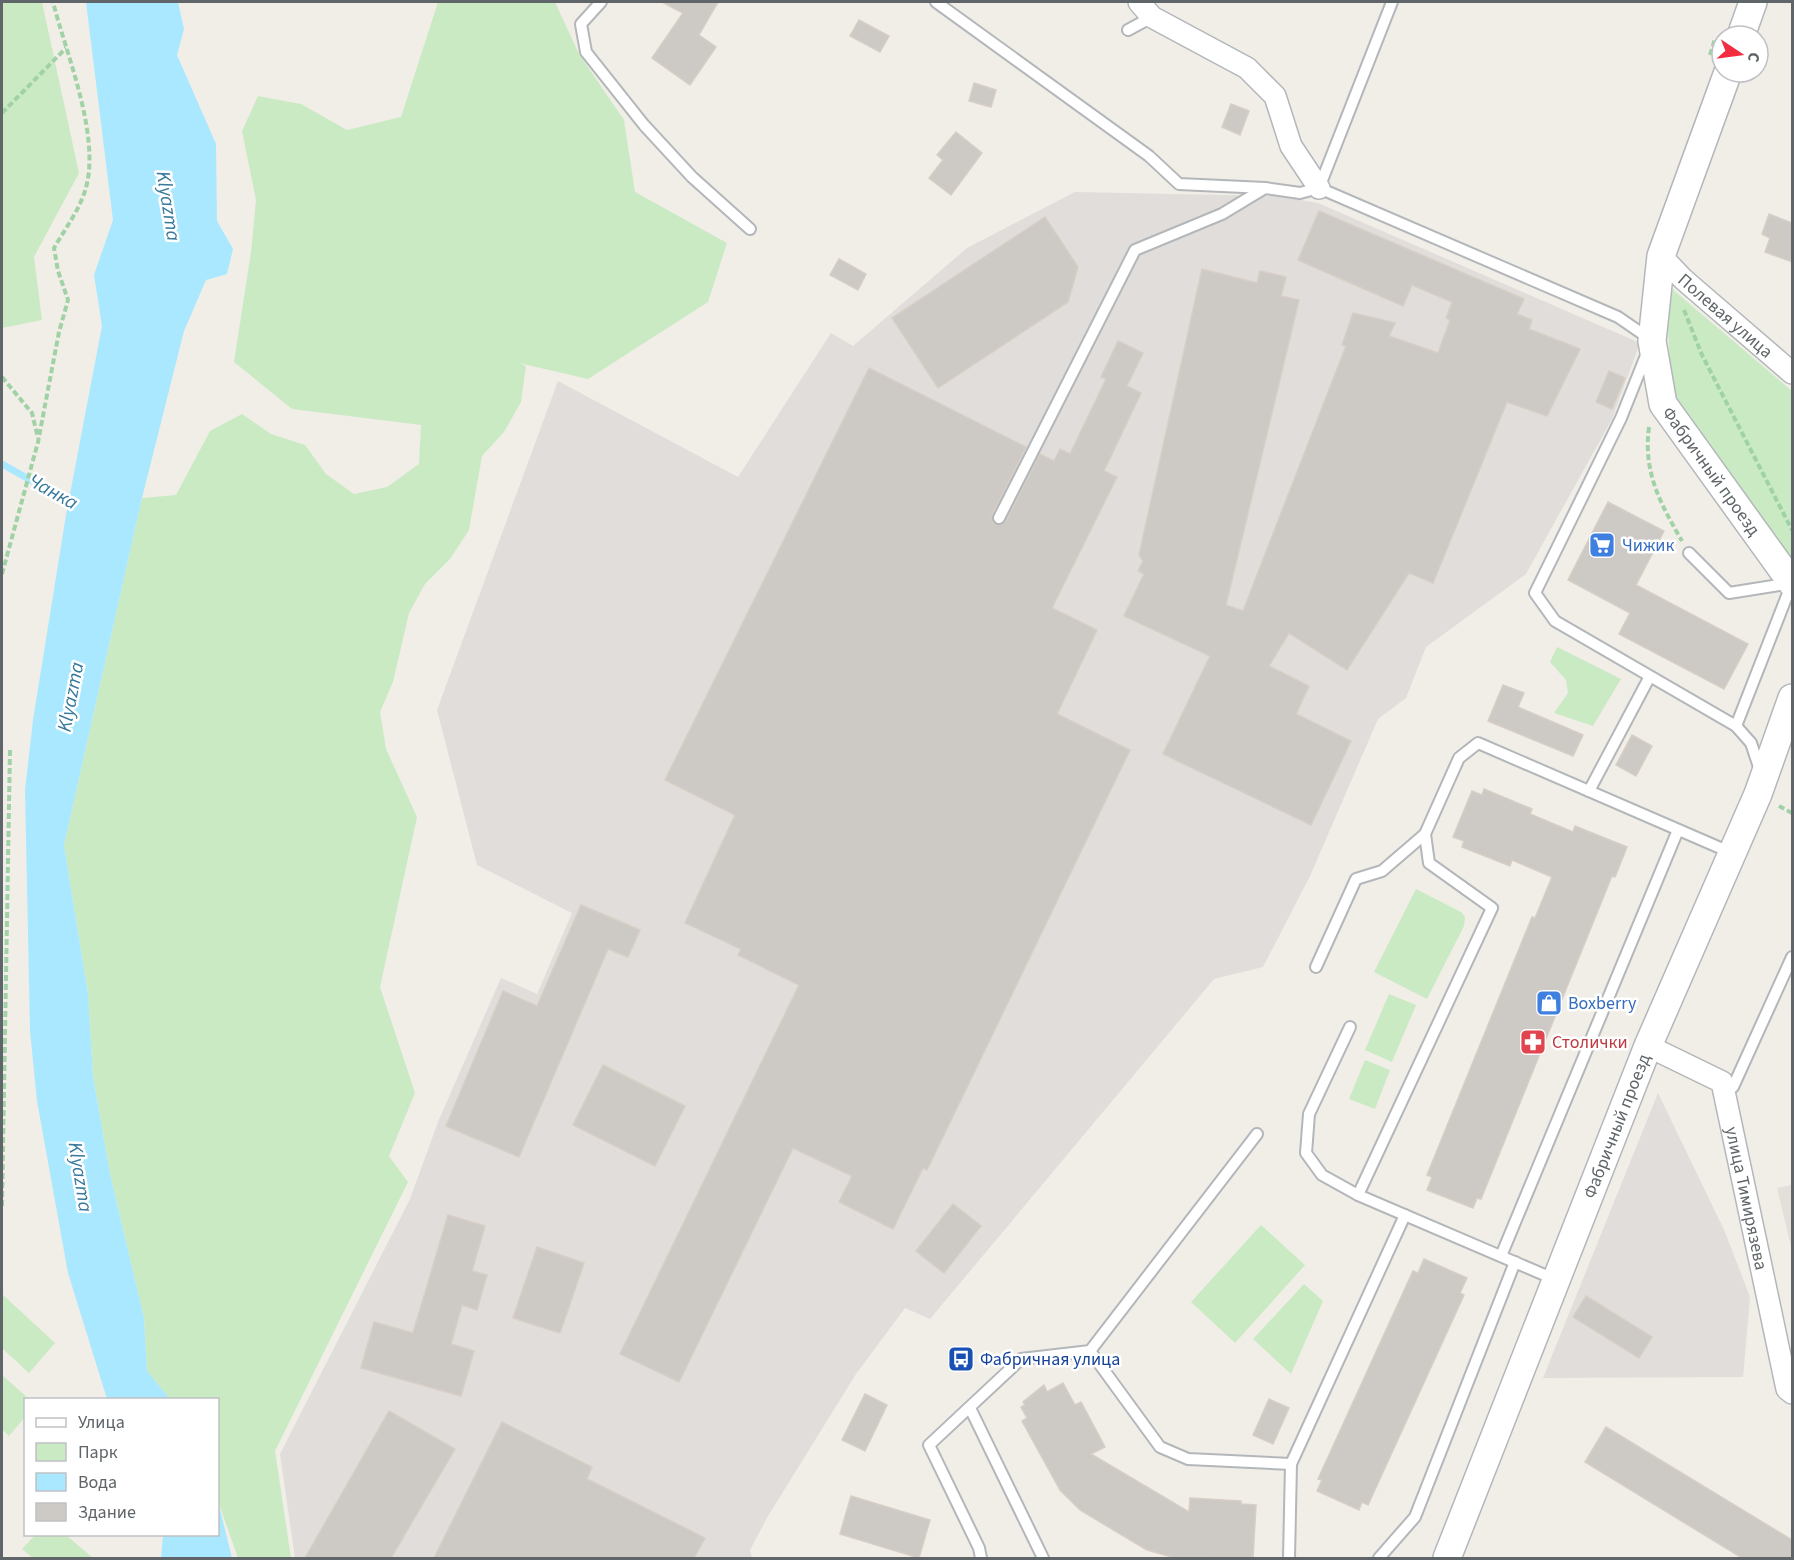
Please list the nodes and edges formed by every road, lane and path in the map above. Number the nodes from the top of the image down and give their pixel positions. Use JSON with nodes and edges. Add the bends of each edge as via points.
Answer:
{"nodes":[{"id":1,"x":53,"y":2,"type":"edge"},
{"id":2,"x":601,"y":2,"type":"edge"},
{"id":3,"x":936,"y":2,"type":"edge"},
{"id":4,"x":1392,"y":2,"type":"edge"},
{"id":5,"x":1753,"y":2,"type":"edge"},
{"id":6,"x":1146,"y":9,"type":"edge"},
{"id":7,"x":1745,"y":24,"type":"edge"},
{"id":8,"x":1128,"y":30,"type":"dead end"},
{"id":9,"x":66,"y":48,"type":"junction"},
{"id":10,"x":1724,"y":84,"type":"edge"},
{"id":11,"x":2,"y":113,"type":"edge"},
{"id":12,"x":1265,"y":188,"type":"junction"},
{"id":13,"x":1319,"y":188,"type":"junction"},
{"id":14,"x":750,"y":229,"type":"dead end"},
{"id":15,"x":1661,"y":256,"type":"junction"},
{"id":16,"x":1652,"y":340,"type":"junction"},
{"id":17,"x":1702,"y":355,"type":"dead end"},
{"id":18,"x":1792,"y":373,"type":"edge"},
{"id":19,"x":2,"y":377,"type":"edge"},
{"id":20,"x":1650,"y":417,"type":"dead end"},
{"id":21,"x":38,"y":442,"type":"junction"},
{"id":22,"x":999,"y":518,"type":"dead end"},
{"id":23,"x":1792,"y":530,"type":"edge"},
{"id":24,"x":1689,"y":553,"type":"joint"},
{"id":25,"x":2,"y":574,"type":"edge"},
{"id":26,"x":1792,"y":583,"type":"edge"},
{"id":27,"x":1650,"y":678,"type":"junction"},
{"id":28,"x":1792,"y":698,"type":"edge"},
{"id":29,"x":1736,"y":726,"type":"junction"},
{"id":30,"x":10,"y":748,"type":"dead end"},
{"id":31,"x":1764,"y":781,"type":"junction"},
{"id":32,"x":1589,"y":791,"type":"junction"},
{"id":33,"x":1678,"y":830,"type":"junction"},
{"id":34,"x":1425,"y":834,"type":"junction"},
{"id":35,"x":1732,"y":853,"type":"junction"},
{"id":36,"x":1792,"y":957,"type":"edge"},
{"id":37,"x":1316,"y":967,"type":"dead end"},
{"id":38,"x":1350,"y":1027,"type":"dead end"},
{"id":39,"x":1648,"y":1046,"type":"junction"},
{"id":40,"x":1733,"y":1087,"type":"dead end"},
{"id":41,"x":1257,"y":1134,"type":"dead end"},
{"id":42,"x":1358,"y":1195,"type":"junction"},
{"id":43,"x":2,"y":1205,"type":"edge"},
{"id":44,"x":1405,"y":1215,"type":"junction"},
{"id":45,"x":1501,"y":1256,"type":"junction"},
{"id":46,"x":1515,"y":1262,"type":"junction"},
{"id":47,"x":1554,"y":1279,"type":"junction"},
{"id":48,"x":1090,"y":1351,"type":"junction"},
{"id":49,"x":1792,"y":1393,"type":"edge"},
{"id":50,"x":970,"y":1408,"type":"junction"},
{"id":51,"x":1292,"y":1464,"type":"junction"},
{"id":52,"x":981,"y":1558,"type":"edge"},
{"id":53,"x":1043,"y":1558,"type":"edge"},
{"id":54,"x":1289,"y":1558,"type":"edge"},
{"id":55,"x":1379,"y":1558,"type":"edge"},
{"id":56,"x":1447,"y":1558,"type":"edge"}],
"edges":[{"from":1,"to":9,"type":"path"},
{"from":2,"to":14,"type":"lane","via":[[581,24],[586,52],[644,125]]},
{"from":3,"to":12,"type":"lane","via":[[1149,156],[1179,184]]},
{"from":4,"to":13,"type":"lane"},
{"from":5,"to":7,"type":"street"},
{"from":6,"to":8,"type":"lane"},
{"from":6,"to":13,"type":"street","via":[[1247,68],[1275,96],[1291,146]]},
{"from":9,"to":11,"type":"path"},
{"from":9,"to":21,"type":"path","via":[[82,100],[89,169],[74,216],[54,248],[68,300]]},
{"from":10,"to":15,"type":"street","name":"Фабричный проезд"},
{"from":12,"to":13,"type":"lane","via":[[1300,193]]},
{"from":12,"to":22,"type":"lane","via":[[1222,214],[1135,250]]},
{"from":13,"to":16,"type":"lane","via":[[1618,317]]},
{"from":15,"to":16,"type":"street","name":"Фабричный проезд"},
{"from":15,"to":18,"type":"street","name":"Полевая улица"},
{"from":16,"to":26,"type":"street","name":"Фабричный проезд","via":[[1663,404]]},
{"from":16,"to":27,"type":"lane","via":[[1621,418],[1535,593],[1555,621]]},
{"from":17,"to":23,"type":"path"},
{"from":19,"to":21,"type":"path","via":[[32,414]]},
{"from":20,"to":24,"type":"path","via":[[1646,450],[1659,502]]},
{"from":21,"to":25,"type":"path"},
{"from":24,"to":26,"type":"lane","via":[[1729,592]]},
{"from":26,"to":29,"type":"lane"},
{"from":27,"to":29,"type":"lane"},
{"from":27,"to":32,"type":"lane"},
{"from":28,"to":31,"type":"street","name":"Фабричный проезд"},
{"from":29,"to":31,"type":"lane","via":[[1751,743]]},
{"from":30,"to":43,"type":"path"},
{"from":31,"to":35,"type":"street","name":"Фабричный проезд"},
{"from":32,"to":33,"type":"lane"},
{"from":32,"to":34,"type":"lane","via":[[1478,743],[1459,758]]},
{"from":33,"to":35,"type":"lane"},
{"from":33,"to":45,"type":"lane"},
{"from":34,"to":37,"type":"lane","via":[[1382,871],[1356,879]]},
{"from":34,"to":42,"type":"lane","via":[[1428,863],[1492,908]]},
{"from":35,"to":39,"type":"street","name":"Фабричный проезд"},
{"from":36,"to":40,"type":"lane"},
{"from":38,"to":42,"type":"lane","via":[[1309,1114],[1306,1153],[1323,1175]]},
{"from":39,"to":47,"type":"street","name":"Фабричный проезд"},
{"from":39,"to":49,"type":"street","name":"улица Тимирязева","via":[[1722,1082],[1786,1389]]},
{"from":41,"to":48,"type":"lane"},
{"from":42,"to":44,"type":"lane"},
{"from":44,"to":45,"type":"lane"},
{"from":44,"to":51,"type":"lane"},
{"from":45,"to":46,"type":"lane"},
{"from":46,"to":47,"type":"lane"},
{"from":46,"to":55,"type":"lane","via":[[1415,1517]]},
{"from":47,"to":56,"type":"street","name":"Фабричный проезд"},
{"from":48,"to":50,"type":"lane","via":[[1022,1359]]},
{"from":48,"to":51,"type":"lane","via":[[1160,1447],[1188,1459]]},
{"from":50,"to":52,"type":"lane","via":[[929,1445]]},
{"from":50,"to":53,"type":"lane"},
{"from":51,"to":54,"type":"lane"}]}
